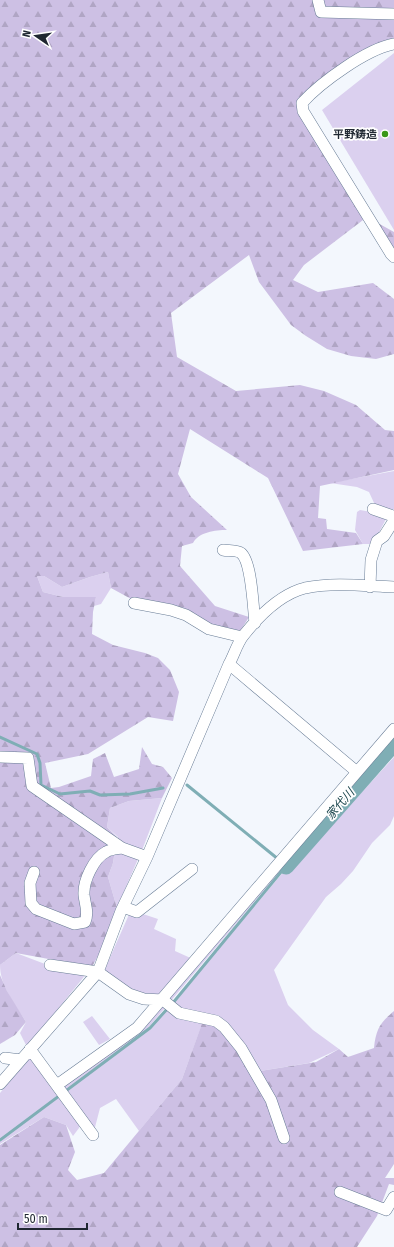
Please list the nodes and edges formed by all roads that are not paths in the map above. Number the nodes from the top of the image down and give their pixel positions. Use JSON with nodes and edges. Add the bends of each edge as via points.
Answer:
{"nodes":[{"id":1,"x":318,"y":0,"type":"edge"},
{"id":2,"x":394,"y":14,"type":"edge"},
{"id":3,"x":394,"y":44,"type":"edge"},
{"id":4,"x":394,"y":257,"type":"edge"},
{"id":5,"x":373,"y":509,"type":"dead end"},
{"id":6,"x":223,"y":550,"type":"dead end"},
{"id":7,"x":370,"y":587,"type":"junction"},
{"id":8,"x":394,"y":587,"type":"edge"},
{"id":9,"x":134,"y":603,"type":"dead end"},
{"id":10,"x":255,"y":623,"type":"junction"},
{"id":11,"x":242,"y":637,"type":"junction"},
{"id":12,"x":229,"y":664,"type":"junction"},
{"id":13,"x":394,"y":729,"type":"edge"},
{"id":14,"x":0,"y":757,"type":"edge"},
{"id":15,"x":357,"y":772,"type":"junction"},
{"id":16,"x":122,"y":848,"type":"junction"},
{"id":17,"x":147,"y":857,"type":"junction"},
{"id":18,"x":192,"y":869,"type":"dead end"},
{"id":19,"x":34,"y":872,"type":"dead end"},
{"id":20,"x":123,"y":908,"type":"junction"},
{"id":21,"x":50,"y":965,"type":"dead end"},
{"id":22,"x":98,"y":972,"type":"junction"},
{"id":23,"x":168,"y":1004,"type":"junction"},
{"id":24,"x":30,"y":1049,"type":"junction"},
{"id":25,"x":5,"y":1058,"type":"dead end"},
{"id":26,"x":21,"y":1060,"type":"junction"},
{"id":27,"x":0,"y":1084,"type":"edge"},
{"id":28,"x":60,"y":1089,"type":"junction"},
{"id":29,"x":93,"y":1135,"type":"dead end"},
{"id":30,"x":284,"y":1138,"type":"dead end"},
{"id":31,"x":340,"y":1192,"type":"dead end"},
{"id":32,"x":394,"y":1197,"type":"edge"}],
"edges":[{"from":1,"to":2,"type":"street","via":[[321,12]]},
{"from":3,"to":4,"type":"street","via":[[372,50],[312,92],[302,103],[303,111]]},
{"from":5,"to":7,"type":"street","via":[[393,516],[394,522],[377,541],[371,560]]},
{"from":6,"to":10,"type":"street","via":[[240,552],[246,557]]},
{"from":7,"to":8,"type":"street"},
{"from":7,"to":10,"type":"street","via":[[304,588],[272,606]]},
{"from":9,"to":11,"type":"street","via":[[171,610],[186,615],[209,629]]},
{"from":10,"to":11,"type":"street"},
{"from":11,"to":12,"type":"street"},
{"from":12,"to":15,"type":"street"},
{"from":12,"to":17,"type":"street"},
{"from":13,"to":15,"type":"street"},
{"from":14,"to":16,"type":"street","via":[[28,758],[32,786]]},
{"from":15,"to":23,"type":"street","via":[[281,862]]},
{"from":16,"to":17,"type":"street"},
{"from":16,"to":19,"type":"street","via":[[100,856],[85,881],[84,894],[88,915],[85,922],[74,924],[36,909],[30,903]]},
{"from":17,"to":20,"type":"street"},
{"from":18,"to":20,"type":"street","via":[[137,912]]},
{"from":20,"to":22,"type":"street"},
{"from":21,"to":22,"type":"street"},
{"from":22,"to":23,"type":"street","via":[[129,994]]},
{"from":22,"to":24,"type":"street"},
{"from":23,"to":28,"type":"street"},
{"from":23,"to":30,"type":"street","via":[[179,1013],[216,1021],[224,1027],[241,1048],[271,1100]]},
{"from":24,"to":26,"type":"street"},
{"from":24,"to":28,"type":"street"},
{"from":25,"to":26,"type":"street"},
{"from":26,"to":27,"type":"street"},
{"from":28,"to":29,"type":"street"},
{"from":31,"to":32,"type":"street","via":[[386,1210]]}]}
